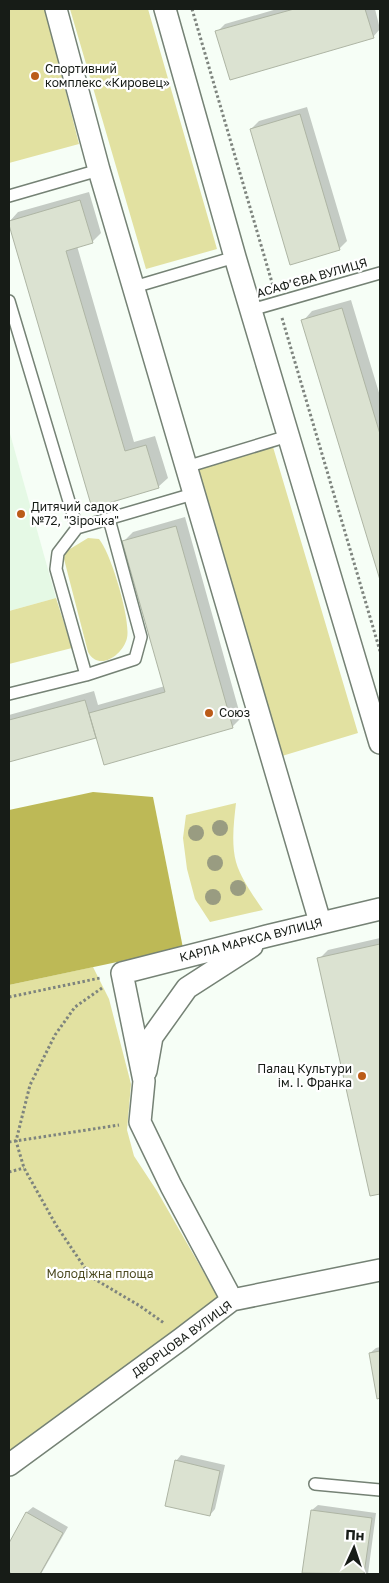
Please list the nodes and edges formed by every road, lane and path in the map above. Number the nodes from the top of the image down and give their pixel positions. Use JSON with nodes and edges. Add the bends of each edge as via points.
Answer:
{"nodes":[{"id":1,"x":56,"y":9,"type":"edge"},
{"id":2,"x":164,"y":9,"type":"edge"},
{"id":3,"x":192,"y":9,"type":"edge"},
{"id":4,"x":99,"y":170,"type":"junction"},
{"id":5,"x":9,"y":196,"type":"edge"},
{"id":6,"x":235,"y":257,"type":"junction"},
{"id":7,"x":380,"y":273,"type":"edge"},
{"id":8,"x":134,"y":287,"type":"junction"},
{"id":9,"x":9,"y":301,"type":"edge"},
{"id":10,"x":278,"y":303,"type":"junction"},
{"id":11,"x":251,"y":310,"type":"junction"},
{"id":12,"x":288,"y":436,"type":"junction"},
{"id":13,"x":186,"y":467,"type":"junction"},
{"id":14,"x":193,"y":494,"type":"junction"},
{"id":15,"x":109,"y":519,"type":"junction"},
{"id":16,"x":77,"y":528,"type":"junction"},
{"id":17,"x":380,"y":651,"type":"edge"},
{"id":18,"x":86,"y":675,"type":"junction"},
{"id":19,"x":9,"y":694,"type":"edge"},
{"id":20,"x":380,"y":743,"type":"edge"},
{"id":21,"x":380,"y":909,"type":"edge"},
{"id":22,"x":320,"y":922,"type":"junction"},
{"id":23,"x":267,"y":936,"type":"junction"},
{"id":24,"x":122,"y":973,"type":"junction"},
{"id":25,"x":9,"y":997,"type":"edge"},
{"id":26,"x":144,"y":1081,"type":"junction"},
{"id":27,"x":140,"y":1122,"type":"junction"},
{"id":28,"x":16,"y":1141,"type":"junction"},
{"id":29,"x":9,"y":1142,"type":"edge"},
{"id":30,"x":24,"y":1168,"type":"junction"},
{"id":31,"x":9,"y":1172,"type":"edge"},
{"id":32,"x":380,"y":1270,"type":"edge"},
{"id":33,"x":232,"y":1300,"type":"junction"},
{"id":34,"x":181,"y":1339,"type":"junction"},
{"id":35,"x":9,"y":1465,"type":"edge"},
{"id":36,"x":315,"y":1484,"type":"dead end"},
{"id":37,"x":380,"y":1490,"type":"edge"}],
"edges":[{"from":1,"to":4,"type":"street"},
{"from":2,"to":6,"type":"street"},
{"from":3,"to":10,"type":"path"},
{"from":4,"to":5,"type":"lane"},
{"from":4,"to":8,"type":"street"},
{"from":6,"to":8,"type":"lane"},
{"from":6,"to":11,"type":"street"},
{"from":7,"to":10,"type":"lane","name":"АСАФ’ЄВА ВУЛИЦЯ"},
{"from":8,"to":13,"type":"street"},
{"from":9,"to":16,"type":"lane"},
{"from":10,"to":11,"type":"lane","name":"АСАФ’ЄВА ВУЛИЦЯ"},
{"from":10,"to":17,"type":"path"},
{"from":11,"to":12,"type":"street"},
{"from":12,"to":13,"type":"lane"},
{"from":12,"to":20,"type":"street"},
{"from":13,"to":14,"type":"street"},
{"from":14,"to":15,"type":"lane"},
{"from":14,"to":22,"type":"street"},
{"from":15,"to":16,"type":"lane"},
{"from":15,"to":18,"type":"lane","via":[[141,637],[135,659]]},
{"from":16,"to":18,"type":"lane","via":[[58,553],[56,569]]},
{"from":18,"to":19,"type":"lane"},
{"from":21,"to":22,"type":"street","name":"КАРЛА МАРКСА ВУЛИЦЯ"},
{"from":22,"to":23,"type":"street","name":"КАРЛА МАРКСА ВУЛИЦЯ"},
{"from":23,"to":24,"type":"street","name":"КАРЛА МАРКСА ВУЛИЦЯ"},
{"from":23,"to":26,"type":"street","via":[[187,988],[152,1037]]},
{"from":24,"to":25,"type":"path"},
{"from":24,"to":26,"type":"street"},
{"from":24,"to":28,"type":"path","via":[[75,1007],[55,1035],[30,1085]]},
{"from":26,"to":27,"type":"street"},
{"from":27,"to":28,"type":"path"},
{"from":27,"to":33,"type":"street"},
{"from":28,"to":29,"type":"path"},
{"from":28,"to":30,"type":"path"},
{"from":30,"to":31,"type":"path"},
{"from":30,"to":34,"type":"path","via":[[56,1225],[91,1277],[162,1320]]},
{"from":32,"to":33,"type":"street","name":"ДВОРЦОВА ВУЛИЦЯ"},
{"from":33,"to":34,"type":"street","name":"ДВОРЦОВА ВУЛИЦЯ"},
{"from":34,"to":35,"type":"street","name":"ДВОРЦОВА ВУЛИЦЯ"},
{"from":36,"to":37,"type":"lane"}]}
